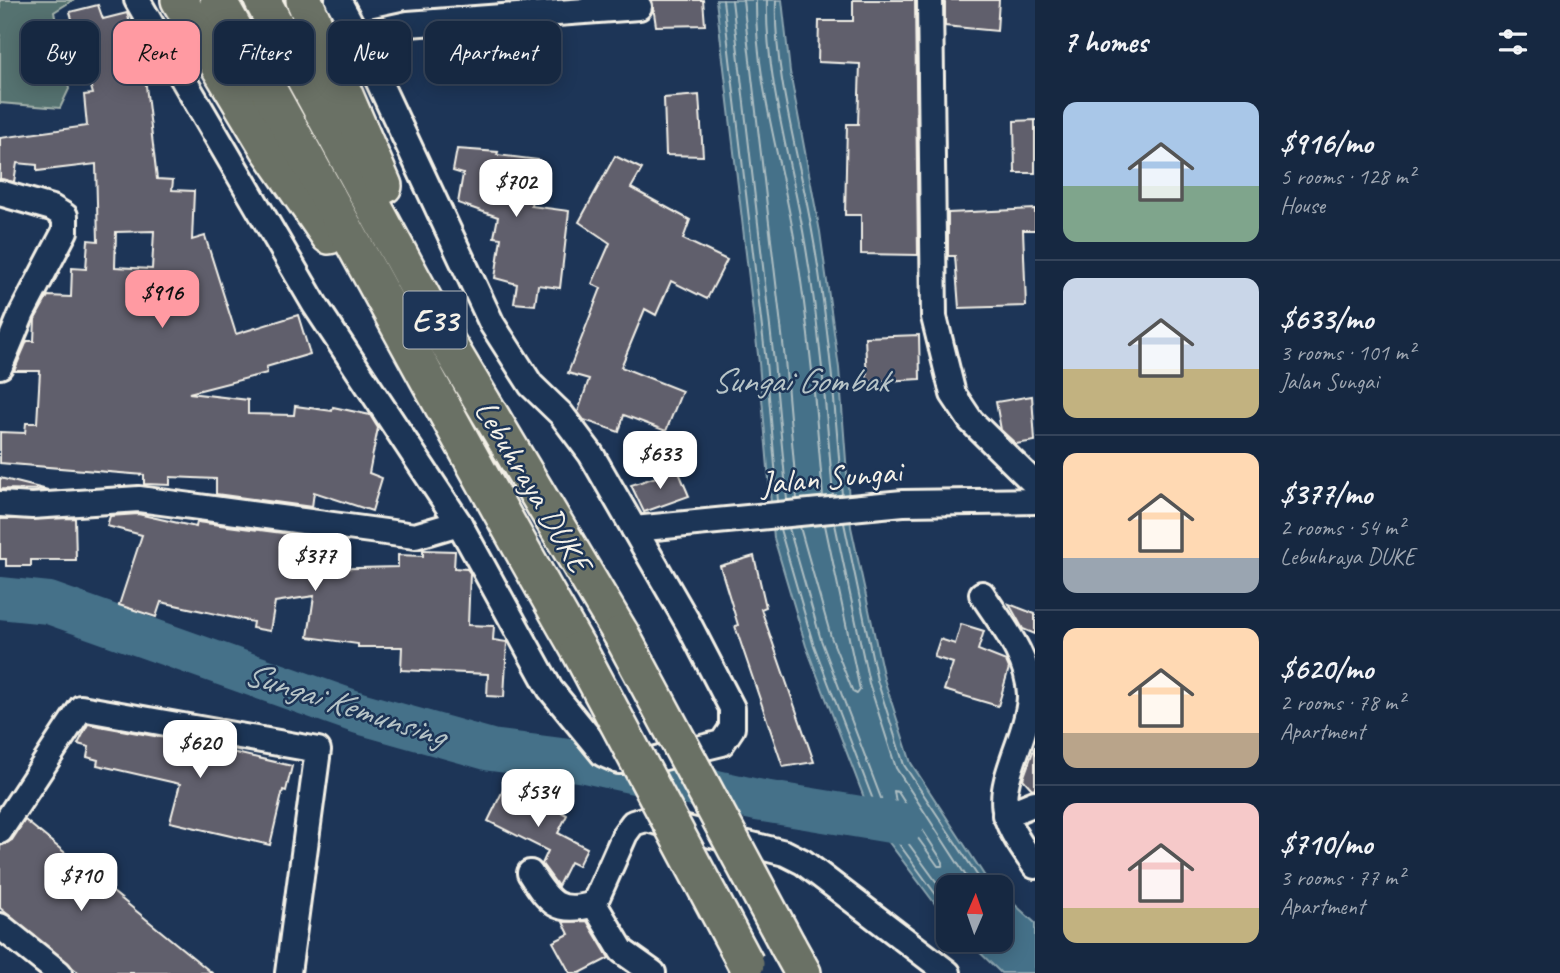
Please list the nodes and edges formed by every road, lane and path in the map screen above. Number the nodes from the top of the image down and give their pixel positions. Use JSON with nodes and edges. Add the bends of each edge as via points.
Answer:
{"nodes":[{"id":1,"x":137,"y":0,"type":"edge"},
{"id":2,"x":179,"y":0,"type":"edge"},
{"id":3,"x":218,"y":0,"type":"edge"},
{"id":4,"x":262,"y":0,"type":"edge"},
{"id":5,"x":304,"y":0,"type":"edge"},
{"id":6,"x":338,"y":0,"type":"edge"},
{"id":7,"x":930,"y":0,"type":"edge"},
{"id":8,"x":639,"y":7,"type":"dead end"},
{"id":9,"x":349,"y":21,"type":"edge"},
{"id":10,"x":411,"y":23,"type":"edge"},
{"id":11,"x":380,"y":84,"type":"edge"},
{"id":12,"x":0,"y":193,"type":"edge"},
{"id":13,"x":447,"y":342,"type":"junction"},
{"id":14,"x":0,"y":366,"type":"edge"},
{"id":15,"x":425,"y":374,"type":"junction"},
{"id":16,"x":1035,"y":484,"type":"edge"},
{"id":17,"x":1035,"y":502,"type":"edge"},
{"id":18,"x":0,"y":504,"type":"edge"},
{"id":19,"x":459,"y":523,"type":"junction"},
{"id":20,"x":634,"y":529,"type":"junction"},
{"id":21,"x":982,"y":594,"type":"dead end"},
{"id":22,"x":1033,"y":696,"type":"edge"},
{"id":23,"x":1035,"y":803,"type":"edge"},
{"id":24,"x":1005,"y":815,"type":"junction"},
{"id":25,"x":0,"y":831,"type":"edge"},
{"id":26,"x":1035,"y":866,"type":"edge"},
{"id":27,"x":530,"y":873,"type":"dead end"},
{"id":28,"x":594,"y":904,"type":"junction"},
{"id":29,"x":0,"y":926,"type":"edge"},
{"id":30,"x":796,"y":960,"type":"edge"},
{"id":31,"x":749,"y":968,"type":"edge"},
{"id":32,"x":59,"y":973,"type":"edge"},
{"id":33,"x":288,"y":973,"type":"edge"},
{"id":34,"x":653,"y":973,"type":"edge"},
{"id":35,"x":948,"y":973,"type":"edge"}],
"edges":[{"from":1,"to":19,"type":"street","via":[[315,305]]},
{"from":2,"to":15,"type":"highway","via":[[268,148]]},
{"from":3,"to":15,"type":"highway","name":"Lebuhraya DUKE","number":"E33"},
{"from":4,"to":13,"type":"highway","name":"Lebuhraya DUKE","number":"E33"},
{"from":5,"to":13,"type":"highway"},
{"from":6,"to":9,"type":"street"},
{"from":7,"to":16,"type":"street","via":[[933,317],[953,394],[971,421]]},
{"from":8,"to":10,"type":"street"},
{"from":11,"to":20,"type":"street","via":[[492,324],[531,385],[561,414],[591,454]]},
{"from":12,"to":14,"type":"street","via":[[52,208],[65,216],[65,230]]},
{"from":13,"to":30,"type":"highway","name":"Lebuhraya DUKE","number":"E33","bridge":true,"via":[[621,634]]},
{"from":15,"to":31,"type":"highway","name":"Lebuhraya DUKE","number":"E33","bridge":true},
{"from":17,"to":20,"type":"street","name":"Jalan Sungai","via":[[903,503]]},
{"from":18,"to":19,"type":"street","via":[[139,499],[415,536]]},
{"from":19,"to":20,"type":"street","via":[[550,689],[603,754],[619,761],[648,761],[722,743],[732,728],[732,708]]},
{"from":21,"to":22,"type":"street","via":[[1022,656]]},
{"from":22,"to":24,"type":"street","via":[[1003,788]]},
{"from":23,"to":24,"type":"street"},
{"from":24,"to":26,"type":"street"},
{"from":25,"to":33,"type":"street","via":[[81,708],[318,750]]},
{"from":27,"to":28,"type":"street","via":[[556,905],[573,910]]},
{"from":28,"to":34,"type":"street","via":[[622,951]]},
{"from":28,"to":35,"type":"street","via":[[625,834],[633,823],[646,819],[785,853],[803,862]]},
{"from":29,"to":32,"type":"street"}]}
